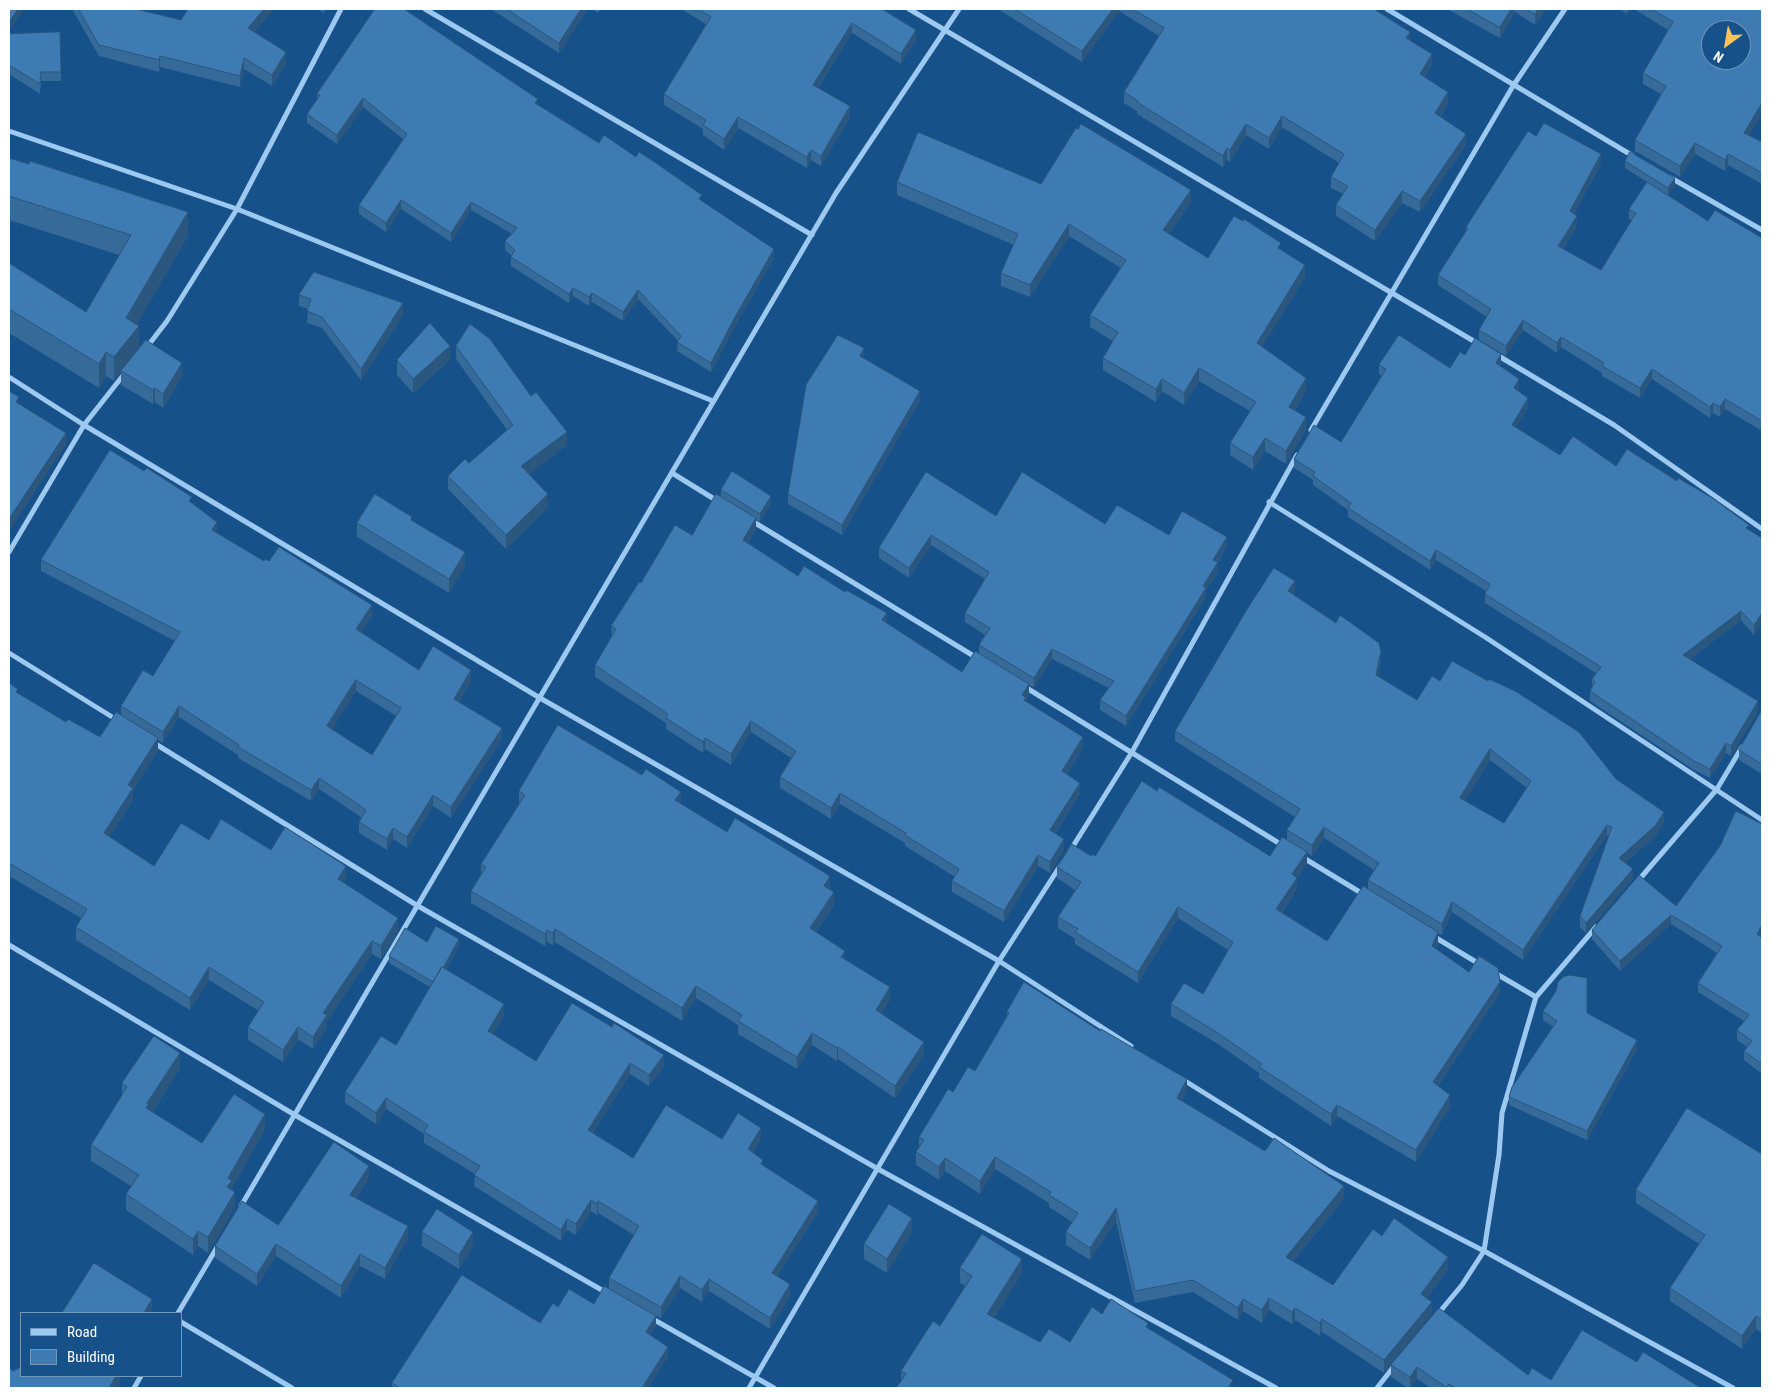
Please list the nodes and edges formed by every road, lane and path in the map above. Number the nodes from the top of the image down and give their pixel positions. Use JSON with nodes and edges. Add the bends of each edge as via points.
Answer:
{"nodes":[{"id":1,"x":341,"y":9,"type":"edge"},
{"id":2,"x":425,"y":9,"type":"edge"},
{"id":3,"x":909,"y":9,"type":"edge"},
{"id":4,"x":959,"y":9,"type":"edge"},
{"id":5,"x":1387,"y":9,"type":"edge"},
{"id":6,"x":1565,"y":9,"type":"edge"},
{"id":7,"x":946,"y":32,"type":"junction"},
{"id":8,"x":1514,"y":86,"type":"junction"},
{"id":9,"x":9,"y":131,"type":"edge"},
{"id":10,"x":1641,"y":160,"type":"edge"},
{"id":11,"x":1666,"y":175,"type":"edge"},
{"id":12,"x":237,"y":209,"type":"junction"},
{"id":13,"x":1762,"y":230,"type":"edge"},
{"id":14,"x":812,"y":235,"type":"junction"},
{"id":15,"x":1392,"y":292,"type":"junction"},
{"id":16,"x":1486,"y":348,"type":"edge"},
{"id":17,"x":144,"y":351,"type":"edge"},
{"id":18,"x":1494,"y":354,"type":"edge"},
{"id":19,"x":132,"y":366,"type":"edge"},
{"id":20,"x":9,"y":377,"type":"edge"},
{"id":21,"x":713,"y":402,"type":"junction"},
{"id":22,"x":84,"y":425,"type":"junction"},
{"id":23,"x":1308,"y":435,"type":"edge"},
{"id":24,"x":1298,"y":452,"type":"edge"},
{"id":25,"x":672,"y":473,"type":"junction"},
{"id":26,"x":1269,"y":502,"type":"junction"},
{"id":27,"x":723,"y":504,"type":"edge"},
{"id":28,"x":748,"y":520,"type":"edge"},
{"id":29,"x":1762,"y":529,"type":"edge"},
{"id":30,"x":9,"y":552,"type":"edge"},
{"id":31,"x":9,"y":653,"type":"edge"},
{"id":32,"x":979,"y":659,"type":"edge"},
{"id":33,"x":1022,"y":685,"type":"edge"},
{"id":34,"x":540,"y":698,"type":"junction"},
{"id":35,"x":125,"y":725,"type":"edge"},
{"id":36,"x":1747,"y":738,"type":"edge"},
{"id":37,"x":150,"y":741,"type":"edge"},
{"id":38,"x":1132,"y":752,"type":"junction"},
{"id":39,"x":1717,"y":789,"type":"junction"},
{"id":40,"x":1762,"y":820,"type":"edge"},
{"id":41,"x":1284,"y":846,"type":"edge"},
{"id":42,"x":1292,"y":851,"type":"edge"},
{"id":43,"x":1633,"y":886,"type":"edge"},
{"id":44,"x":1366,"y":896,"type":"edge"},
{"id":45,"x":418,"y":906,"type":"junction"},
{"id":46,"x":1600,"y":923,"type":"edge"},
{"id":47,"x":1425,"y":931,"type":"edge"},
{"id":48,"x":9,"y":944,"type":"edge"},
{"id":49,"x":999,"y":961,"type":"junction"},
{"id":50,"x":1485,"y":967,"type":"edge"},
{"id":51,"x":1493,"y":972,"type":"edge"},
{"id":52,"x":1536,"y":997,"type":"junction"},
{"id":53,"x":1139,"y":1052,"type":"edge"},
{"id":54,"x":1172,"y":1073,"type":"edge"},
{"id":55,"x":295,"y":1115,"type":"junction"},
{"id":56,"x":878,"y":1169,"type":"junction"},
{"id":57,"x":236,"y":1214,"type":"edge"},
{"id":58,"x":222,"y":1239,"type":"edge"},
{"id":59,"x":1484,"y":1251,"type":"junction"},
{"id":60,"x":610,"y":1294,"type":"edge"},
{"id":61,"x":179,"y":1312,"type":"edge"},
{"id":62,"x":644,"y":1314,"type":"edge"},
{"id":63,"x":1434,"y":1319,"type":"edge"},
{"id":64,"x":182,"y":1323,"type":"edge"},
{"id":65,"x":1397,"y":1363,"type":"edge"},
{"id":66,"x":140,"y":1377,"type":"edge"},
{"id":67,"x":755,"y":1377,"type":"junction"},
{"id":68,"x":134,"y":1388,"type":"edge"},
{"id":69,"x":292,"y":1388,"type":"edge"},
{"id":70,"x":749,"y":1388,"type":"edge"},
{"id":71,"x":774,"y":1388,"type":"edge"},
{"id":72,"x":1276,"y":1388,"type":"edge"},
{"id":73,"x":1377,"y":1388,"type":"edge"},
{"id":74,"x":1733,"y":1388,"type":"edge"}],
"edges":[{"from":1,"to":12,"type":"street"},
{"from":2,"to":14,"type":"street"},
{"from":3,"to":7,"type":"street"},
{"from":4,"to":7,"type":"street"},
{"from":5,"to":8,"type":"street"},
{"from":6,"to":8,"type":"street"},
{"from":7,"to":14,"type":"street","via":[[836,193]]},
{"from":7,"to":15,"type":"street"},
{"from":8,"to":10,"type":"street"},
{"from":8,"to":15,"type":"street"},
{"from":9,"to":12,"type":"street"},
{"from":11,"to":13,"type":"street"},
{"from":12,"to":17,"type":"street","via":[[168,321]]},
{"from":12,"to":21,"type":"street"},
{"from":14,"to":21,"type":"street"},
{"from":15,"to":16,"type":"street"},
{"from":15,"to":23,"type":"street"},
{"from":18,"to":29,"type":"street","via":[[1614,425]]},
{"from":19,"to":22,"type":"street"},
{"from":20,"to":22,"type":"street"},
{"from":21,"to":25,"type":"street"},
{"from":22,"to":30,"type":"street"},
{"from":22,"to":34,"type":"street"},
{"from":24,"to":26,"type":"street"},
{"from":25,"to":27,"type":"street"},
{"from":25,"to":34,"type":"street"},
{"from":26,"to":38,"type":"street"},
{"from":26,"to":39,"type":"street","via":[[1485,637]]},
{"from":28,"to":32,"type":"street"},
{"from":31,"to":35,"type":"street"},
{"from":33,"to":38,"type":"street"},
{"from":34,"to":45,"type":"street"},
{"from":34,"to":49,"type":"street"},
{"from":36,"to":39,"type":"street"},
{"from":37,"to":45,"type":"street"},
{"from":38,"to":41,"type":"street"},
{"from":38,"to":49,"type":"street"},
{"from":39,"to":40,"type":"street"},
{"from":39,"to":43,"type":"street"},
{"from":42,"to":44,"type":"street"},
{"from":45,"to":55,"type":"street"},
{"from":45,"to":56,"type":"street"},
{"from":46,"to":52,"type":"street"},
{"from":47,"to":50,"type":"street"},
{"from":48,"to":55,"type":"street"},
{"from":49,"to":53,"type":"street"},
{"from":49,"to":56,"type":"street"},
{"from":51,"to":52,"type":"street"},
{"from":52,"to":59,"type":"street","via":[[1502,1113]]},
{"from":54,"to":59,"type":"street","via":[[1329,1171]]},
{"from":55,"to":57,"type":"street"},
{"from":55,"to":60,"type":"street"},
{"from":56,"to":67,"type":"street"},
{"from":56,"to":72,"type":"street"},
{"from":58,"to":61,"type":"street"},
{"from":59,"to":63,"type":"street"},
{"from":59,"to":74,"type":"street"},
{"from":62,"to":67,"type":"street"},
{"from":64,"to":69,"type":"street"},
{"from":65,"to":73,"type":"street"},
{"from":66,"to":68,"type":"street"},
{"from":67,"to":70,"type":"street"},
{"from":67,"to":71,"type":"street"}]}
